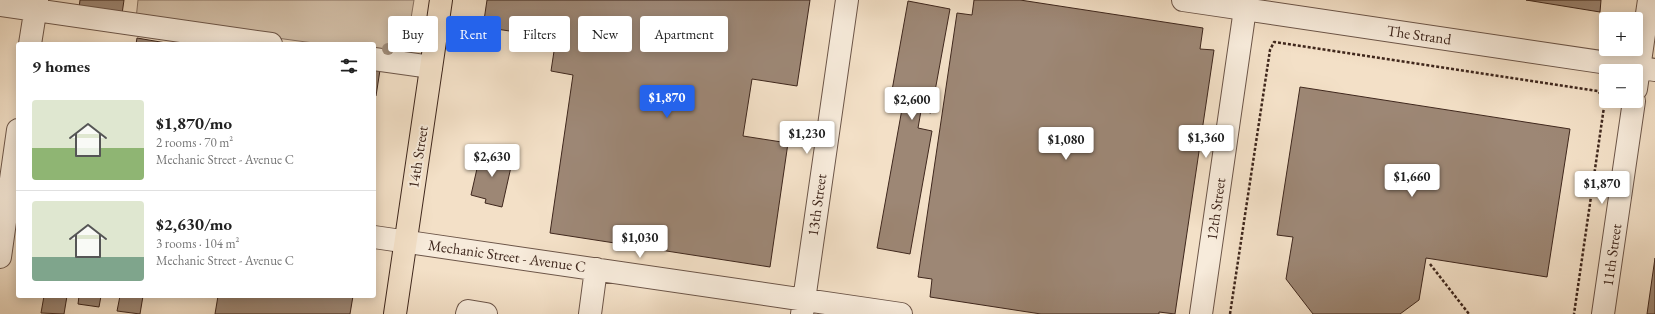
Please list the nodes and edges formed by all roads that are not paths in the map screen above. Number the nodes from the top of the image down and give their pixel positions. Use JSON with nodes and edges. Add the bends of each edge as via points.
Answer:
{"nodes":[{"id":1,"x":441,"y":0,"type":"edge"},
{"id":2,"x":846,"y":0,"type":"edge"},
{"id":3,"x":1183,"y":0,"type":"edge"},
{"id":4,"x":1649,"y":0,"type":"edge"},
{"id":5,"x":0,"y":5,"type":"edge"},
{"id":6,"x":36,"y":5,"type":"edge"},
{"id":7,"x":1245,"y":9,"type":"junction"},
{"id":8,"x":30,"y":42,"type":"edge"},
{"id":9,"x":259,"y":42,"type":"edge"},
{"id":10,"x":376,"y":59,"type":"edge"},
{"id":11,"x":1599,"y":65,"type":"edge"},
{"id":12,"x":431,"y":67,"type":"junction"},
{"id":13,"x":1643,"y":76,"type":"edge"},
{"id":14,"x":1633,"y":108,"type":"edge"},
{"id":15,"x":16,"y":142,"type":"edge"},
{"id":16,"x":9,"y":184,"type":"edge"},
{"id":17,"x":376,"y":237,"type":"edge"},
{"id":18,"x":405,"y":242,"type":"junction"},
{"id":19,"x":0,"y":257,"type":"edge"},
{"id":20,"x":596,"y":270,"type":"junction"},
{"id":21,"x":803,"y":307,"type":"edge"},
{"id":22,"x":395,"y":314,"type":"edge"},
{"id":23,"x":467,"y":314,"type":"edge"},
{"id":24,"x":486,"y":314,"type":"edge"},
{"id":25,"x":590,"y":314,"type":"edge"},
{"id":26,"x":901,"y":314,"type":"edge"},
{"id":27,"x":1201,"y":314,"type":"edge"},
{"id":28,"x":1603,"y":314,"type":"edge"}],
"edges":[{"from":1,"to":12,"type":"main road","name":"14th Street"},
{"from":2,"to":21,"type":"street","name":"13th Street"},
{"from":3,"to":7,"type":"street","name":"The Strand"},
{"from":4,"to":13,"type":"street"},
{"from":5,"to":6,"type":"street"},
{"from":6,"to":8,"type":"street"},
{"from":6,"to":9,"type":"street"},
{"from":7,"to":11,"type":"street","name":"The Strand","via":[[1561,55]]},
{"from":7,"to":27,"type":"street","name":"12th Street"},
{"from":10,"to":12,"type":"street"},
{"from":12,"to":18,"type":"main road","name":"14th Street"},
{"from":14,"to":28,"type":"street","name":"11th Street"},
{"from":15,"to":16,"type":"street"},
{"from":16,"to":19,"type":"street"},
{"from":17,"to":18,"type":"street","name":"Mechanic Street - Avenue C"},
{"from":18,"to":20,"type":"street","name":"Mechanic Street - Avenue C"},
{"from":18,"to":22,"type":"main road","name":"14th Street"},
{"from":20,"to":21,"type":"street","name":"Mechanic Street - Avenue C"},
{"from":20,"to":25,"type":"street"},
{"from":21,"to":26,"type":"street","name":"Mechanic Street - Avenue C"},
{"from":23,"to":24,"type":"street","via":[[468,311]]}]}
